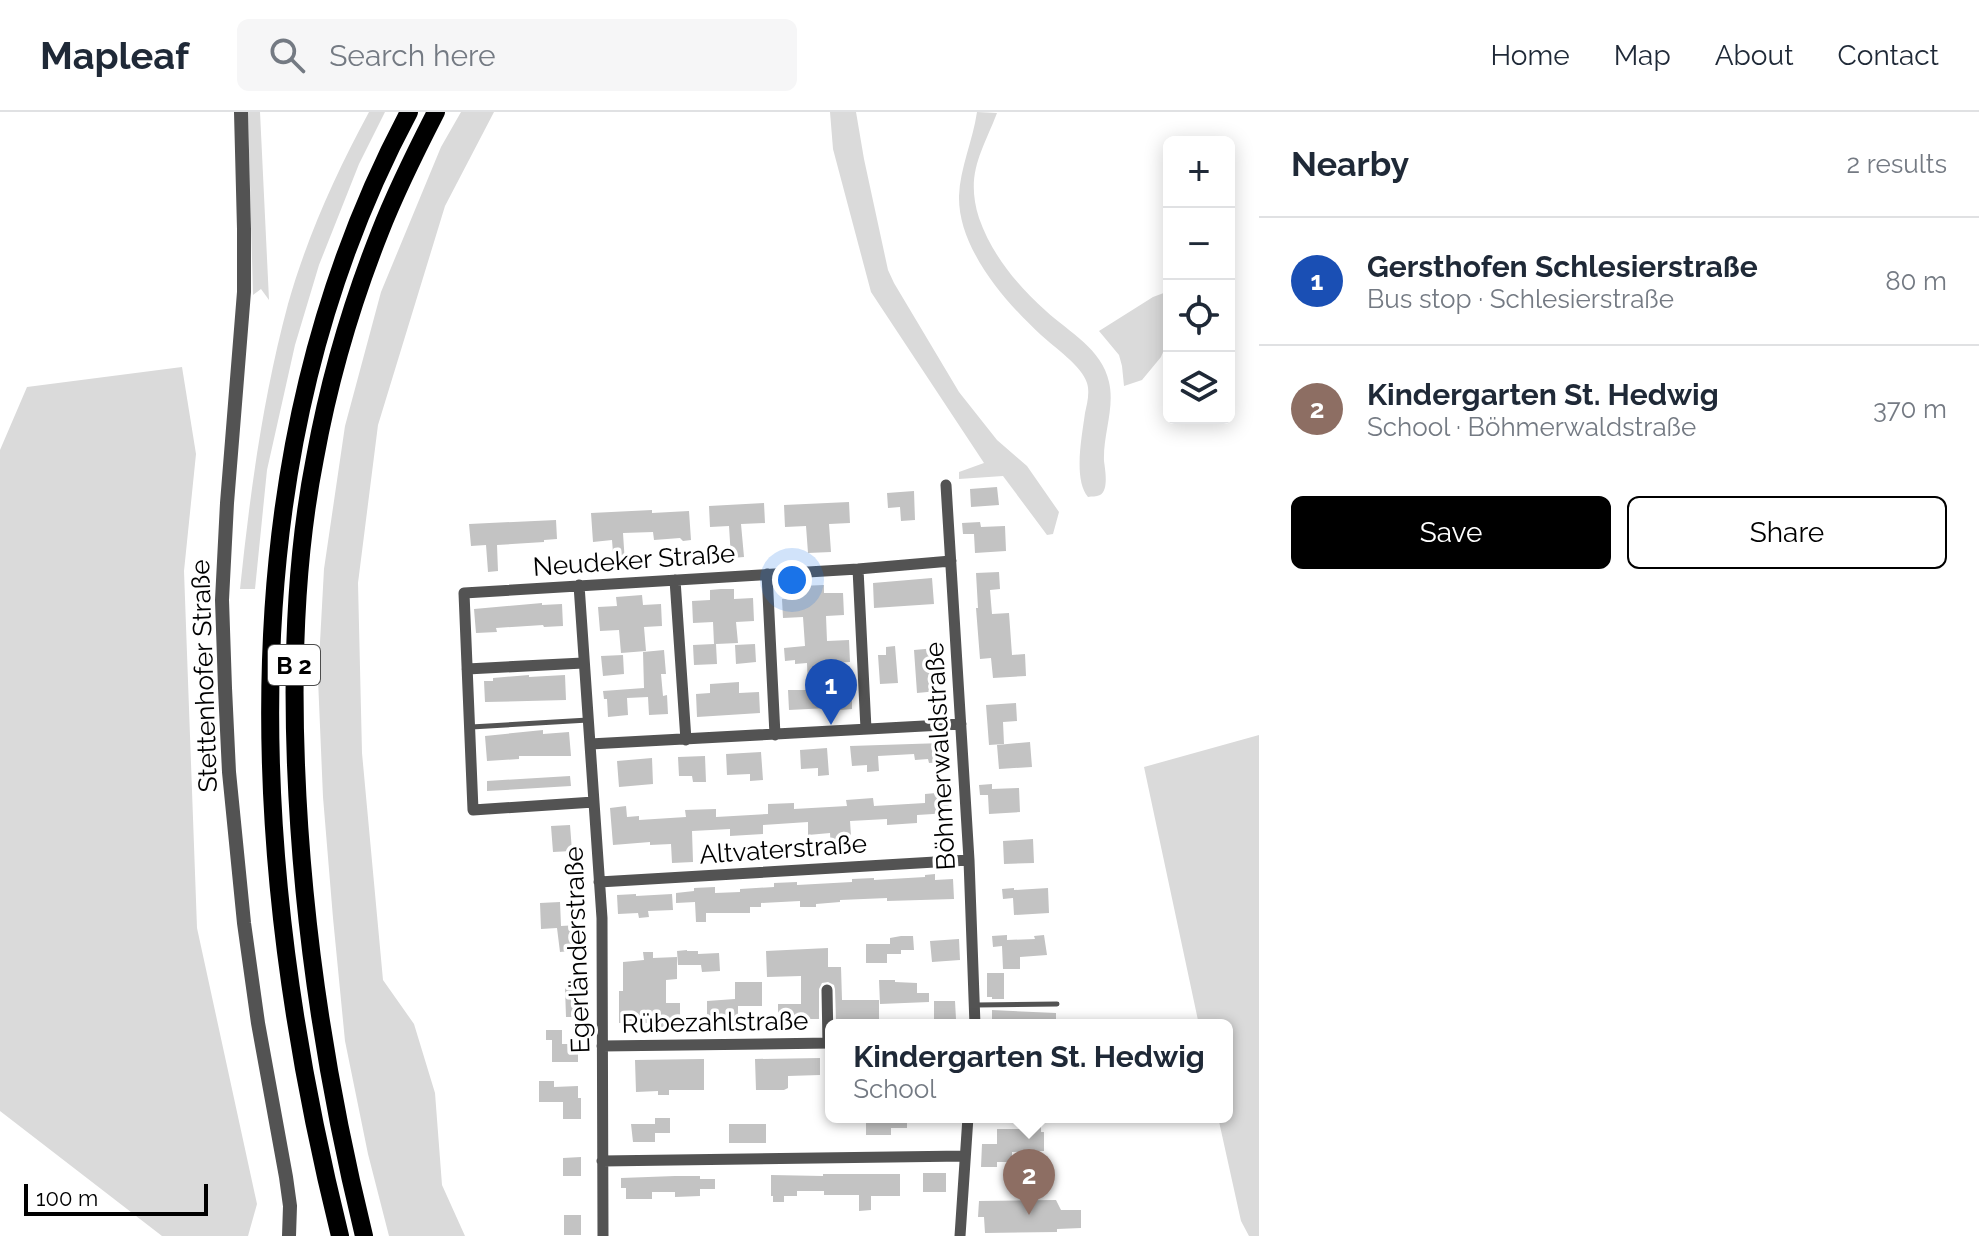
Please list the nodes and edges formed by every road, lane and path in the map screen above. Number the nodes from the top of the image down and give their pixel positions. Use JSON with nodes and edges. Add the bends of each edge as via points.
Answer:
{"nodes":[{"id":1,"x":241,"y":112,"type":"edge"},
{"id":2,"x":409,"y":112,"type":"edge"},
{"id":3,"x":436,"y":112,"type":"edge"},
{"id":4,"x":946,"y":485,"type":"dead end"},
{"id":5,"x":951,"y":561,"type":"junction"},
{"id":6,"x":858,"y":569,"type":"junction"},
{"id":7,"x":767,"y":574,"type":"junction"},
{"id":8,"x":675,"y":580,"type":"junction"},
{"id":9,"x":579,"y":585,"type":"junction"},
{"id":10,"x":583,"y":663,"type":"junction"},
{"id":11,"x":467,"y":669,"type":"junction"},
{"id":12,"x":588,"y":720,"type":"junction"},
{"id":13,"x":961,"y":724,"type":"junction"},
{"id":14,"x":470,"y":727,"type":"junction"},
{"id":15,"x":866,"y":729,"type":"junction"},
{"id":16,"x":775,"y":735,"type":"junction"},
{"id":17,"x":686,"y":740,"type":"junction"},
{"id":18,"x":590,"y":744,"type":"junction"},
{"id":19,"x":594,"y":802,"type":"junction"},
{"id":20,"x":969,"y":860,"type":"junction"},
{"id":21,"x":599,"y":882,"type":"junction"},
{"id":22,"x":827,"y":990,"type":"dead end"},
{"id":23,"x":1057,"y":1004,"type":"dead end"},
{"id":24,"x":975,"y":1005,"type":"junction"},
{"id":25,"x":829,"y":1019,"type":"edge"},
{"id":26,"x":975,"y":1019,"type":"edge"},
{"id":27,"x":825,"y":1043,"type":"edge"},
{"id":28,"x":602,"y":1046,"type":"junction"},
{"id":29,"x":968,"y":1123,"type":"edge"},
{"id":30,"x":965,"y":1156,"type":"junction"},
{"id":31,"x":602,"y":1161,"type":"junction"},
{"id":32,"x":332,"y":1203,"type":"junction"},
{"id":33,"x":289,"y":1236,"type":"edge"},
{"id":34,"x":328,"y":1236,"type":"edge"},
{"id":35,"x":340,"y":1236,"type":"edge"},
{"id":36,"x":364,"y":1236,"type":"edge"},
{"id":37,"x":603,"y":1236,"type":"edge"},
{"id":38,"x":960,"y":1236,"type":"edge"}],
"edges":[{"from":1,"to":33,"type":"street","name":"Stettenhofer Straße","via":[[244,292],[222,600],[226,716],[244,923],[286,1177]]},
{"from":2,"to":32,"type":"highway","number":"B 2","via":[[354,233],[318,337],[289,465],[274,595],[271,725],[280,896],[301,1052]]},
{"from":3,"to":36,"type":"highway","number":"B 2","via":[[381,230],[347,327],[314,459],[298,595],[296,767],[310,949]]},
{"from":4,"to":5,"type":"street","name":"Böhmerwaldstraße"},
{"from":5,"to":6,"type":"street","name":"Neudeker Straße"},
{"from":5,"to":13,"type":"street","name":"Böhmerwaldstraße"},
{"from":6,"to":7,"type":"street","name":"Neudeker Straße"},
{"from":6,"to":15,"type":"street"},
{"from":7,"to":8,"type":"street","name":"Neudeker Straße"},
{"from":7,"to":16,"type":"street"},
{"from":8,"to":9,"type":"street","name":"Neudeker Straße"},
{"from":8,"to":17,"type":"street"},
{"from":9,"to":10,"type":"street","name":"Egerländerstraße"},
{"from":9,"to":11,"type":"street","name":"Neudeker Straße","via":[[464,593]]},
{"from":10,"to":11,"type":"street"},
{"from":10,"to":12,"type":"street","name":"Egerländerstraße"},
{"from":11,"to":14,"type":"street"},
{"from":12,"to":14,"type":"lane"},
{"from":12,"to":18,"type":"street","name":"Egerländerstraße"},
{"from":13,"to":15,"type":"street"},
{"from":13,"to":20,"type":"street","name":"Böhmerwaldstraße"},
{"from":14,"to":19,"type":"street","via":[[473,810]]},
{"from":15,"to":16,"type":"street"},
{"from":16,"to":17,"type":"street"},
{"from":17,"to":18,"type":"street"},
{"from":18,"to":19,"type":"street","name":"Egerländerstraße"},
{"from":19,"to":21,"type":"street","name":"Egerländerstraße"},
{"from":20,"to":21,"type":"street","name":"Altvaterstraße"},
{"from":20,"to":24,"type":"street","name":"Böhmerwaldstraße"},
{"from":21,"to":28,"type":"street","name":"Egerländerstraße"},
{"from":22,"to":25,"type":"street","name":"Rübezahlstraße"},
{"from":23,"to":24,"type":"lane"},
{"from":24,"to":26,"type":"street","name":"Böhmerwaldstraße"},
{"from":27,"to":28,"type":"street","name":"Rübezahlstraße"},
{"from":28,"to":31,"type":"street","name":"Egerländerstraße"},
{"from":29,"to":30,"type":"street"},
{"from":30,"to":31,"type":"street"},
{"from":30,"to":38,"type":"street"},
{"from":31,"to":37,"type":"street","name":"Egerländerstraße"},
{"from":32,"to":34,"type":"highway","number":"B 2"},
{"from":32,"to":35,"type":"highway","number":"B 2"}]}
